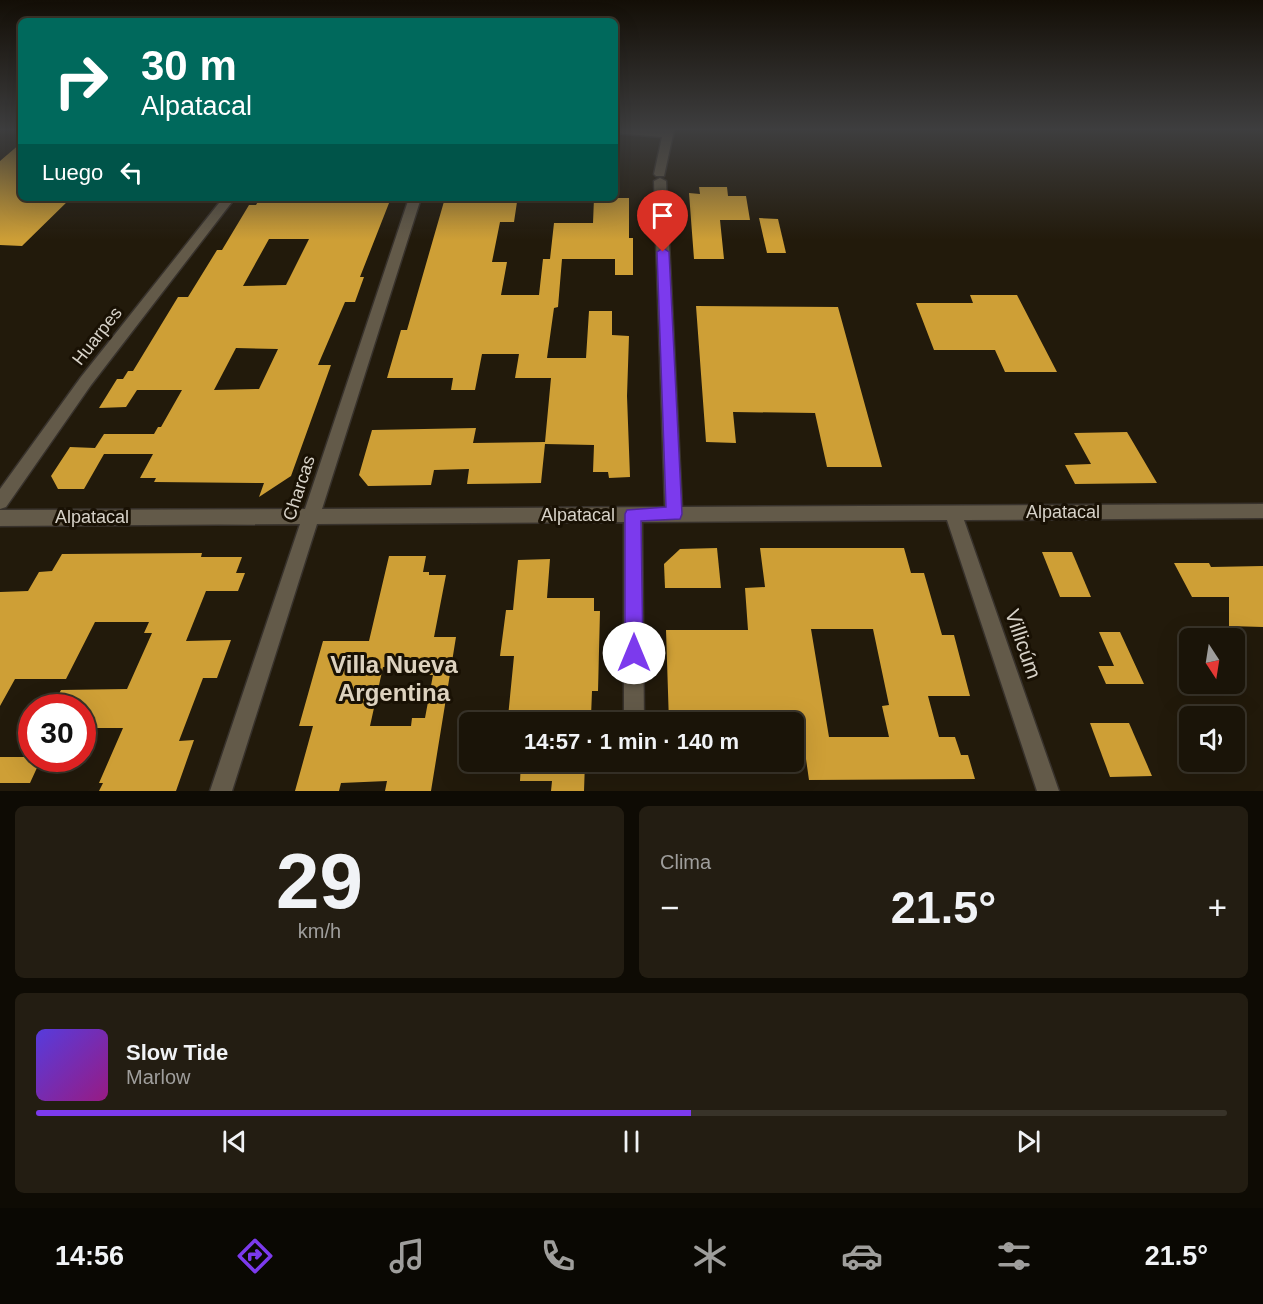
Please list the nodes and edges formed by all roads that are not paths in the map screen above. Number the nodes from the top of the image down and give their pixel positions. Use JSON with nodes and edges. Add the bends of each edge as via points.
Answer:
{"nodes":[{"id":1,"x":662,"y":167,"type":"edge"},
{"id":2,"x":227,"y":201,"type":"edge"},
{"id":3,"x":414,"y":201,"type":"edge"},
{"id":4,"x":0,"y":502,"type":"edge"},
{"id":5,"x":1263,"y":511,"type":"edge"},
{"id":6,"x":953,"y":513,"type":"junction"},
{"id":7,"x":633,"y":514,"type":"junction"},
{"id":8,"x":674,"y":514,"type":"junction"},
{"id":9,"x":311,"y":516,"type":"junction"},
{"id":10,"x":0,"y":518,"type":"edge"},
{"id":11,"x":634,"y":712,"type":"edge"},
{"id":12,"x":221,"y":791,"type":"edge"},
{"id":13,"x":1048,"y":791,"type":"edge"}],
"edges":[{"from":1,"to":8,"type":"street"},
{"from":2,"to":4,"type":"street","name":"Huarpes","via":[[86,381]]},
{"from":3,"to":9,"type":"street","name":"Charcas"},
{"from":5,"to":6,"type":"street","name":"Alpatacal"},
{"from":6,"to":8,"type":"street","name":"Alpatacal"},
{"from":6,"to":13,"type":"street","name":"Villicúm"},
{"from":7,"to":8,"type":"street","name":"Alpatacal"},
{"from":7,"to":9,"type":"street","name":"Alpatacal"},
{"from":7,"to":11,"type":"street"},
{"from":9,"to":10,"type":"street","name":"Alpatacal"},
{"from":9,"to":12,"type":"street","name":"Charcas"}]}
